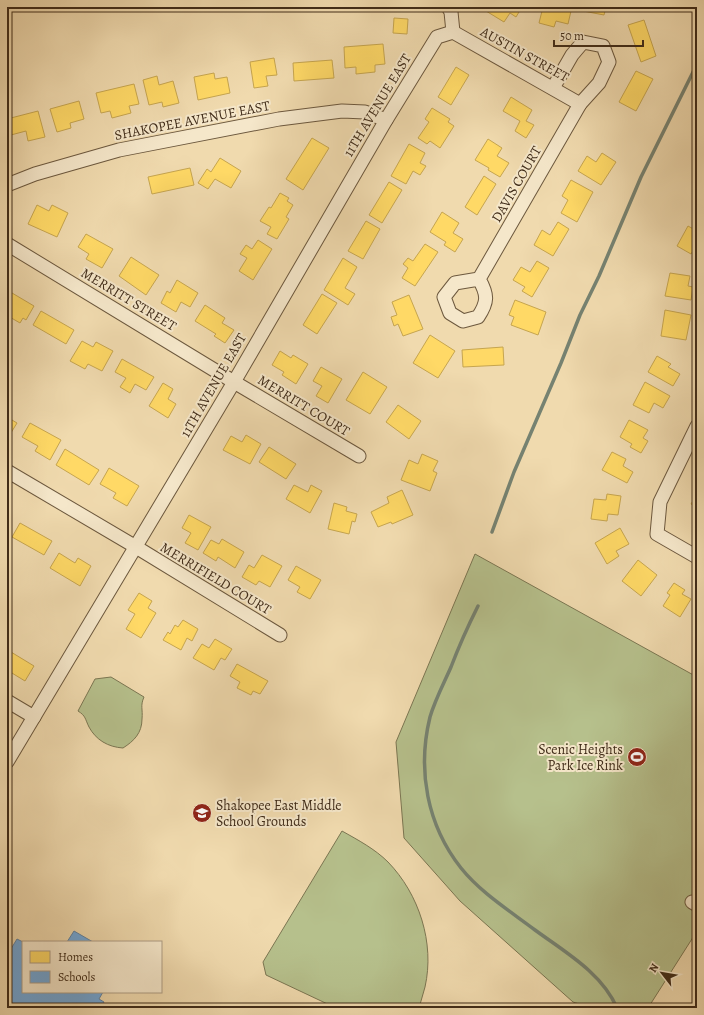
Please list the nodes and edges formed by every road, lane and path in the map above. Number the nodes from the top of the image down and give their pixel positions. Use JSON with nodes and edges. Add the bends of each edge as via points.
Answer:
{"nodes":[{"id":1,"x":448,"y":7,"type":"edge"},
{"id":2,"x":453,"y":32,"type":"junction"},
{"id":3,"x":553,"y":88,"type":"junction"},
{"id":4,"x":580,"y":104,"type":"junction"},
{"id":5,"x":386,"y":120,"type":"junction"},
{"id":6,"x":7,"y":185,"type":"edge"},
{"id":7,"x":7,"y":244,"type":"edge"},
{"id":8,"x":479,"y":279,"type":"dead end"},
{"id":9,"x":234,"y":382,"type":"junction"},
{"id":10,"x":697,"y":426,"type":"edge"},
{"id":11,"x":359,"y":456,"type":"dead end"},
{"id":12,"x":7,"y":471,"type":"edge"},
{"id":13,"x":136,"y":547,"type":"junction"},
{"id":14,"x":697,"y":557,"type":"edge"},
{"id":15,"x":280,"y":635,"type":"dead end"},
{"id":16,"x":7,"y":701,"type":"edge"},
{"id":17,"x":34,"y":717,"type":"junction"},
{"id":18,"x":7,"y":762,"type":"edge"}],
"edges":[{"from":1,"to":2,"type":"street"},
{"from":2,"to":3,"type":"street","name":"AUSTIN STREET"},
{"from":2,"to":5,"type":"street","name":"11TH AVENUE EAST","via":[[437,37]]},
{"from":3,"to":4,"type":"street","name":"AUSTIN STREET"},
{"from":3,"to":4,"type":"street","name":"DAVIS COURT","via":[[583,42],[603,46],[609,62],[599,83]]},
{"from":4,"to":8,"type":"street","name":"DAVIS COURT"},
{"from":5,"to":6,"type":"street","name":"SHAKOPEE AVENUE EAST","via":[[365,112],[342,110],[279,119],[119,150],[34,174]]},
{"from":5,"to":9,"type":"street","name":"11TH AVENUE EAST"},
{"from":7,"to":9,"type":"street","name":"MERRITT STREET"},
{"from":9,"to":11,"type":"street","name":"MERRITT COURT"},
{"from":9,"to":13,"type":"street","name":"11TH AVENUE EAST"},
{"from":10,"to":14,"type":"street","via":[[660,502],[657,534]]},
{"from":12,"to":13,"type":"street","name":"MERRIFIELD COURT"},
{"from":13,"to":15,"type":"street","name":"MERRIFIELD COURT"},
{"from":13,"to":17,"type":"street","name":"11TH AVENUE EAST"},
{"from":16,"to":17,"type":"street"},
{"from":17,"to":18,"type":"street","name":"11TH AVENUE EAST"}]}
